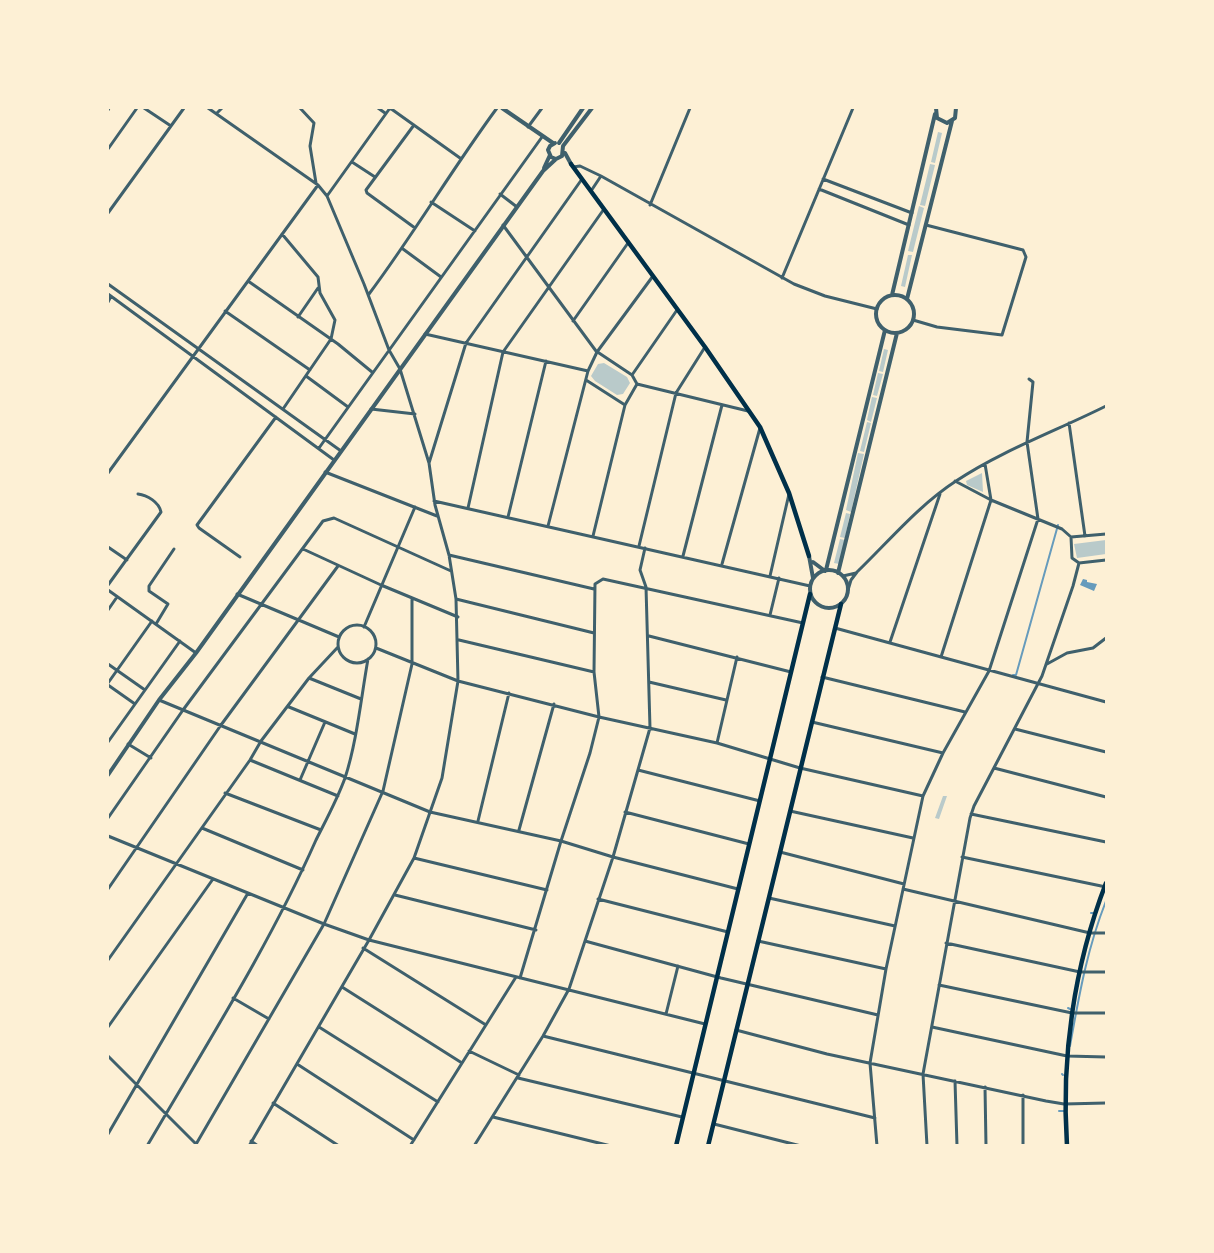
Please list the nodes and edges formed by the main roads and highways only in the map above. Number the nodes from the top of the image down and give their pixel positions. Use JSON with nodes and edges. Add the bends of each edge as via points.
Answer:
{"nodes":[{"id":1,"x":572,"y":166,"type":"road end"},
{"id":2,"x":809,"y":556,"type":"road end"},
{"id":3,"x":810,"y":594,"type":"road end"},
{"id":4,"x":841,"y":604,"type":"road end"},
{"id":5,"x":1106,"y":886,"type":"edge"},
{"id":6,"x":676,"y":1146,"type":"edge"},
{"id":7,"x":708,"y":1146,"type":"edge"},
{"id":8,"x":1067,"y":1146,"type":"edge"}],
"edges":[{"from":1,"to":2,"type":"main road","via":[[751,412],[789,494]]},
{"from":3,"to":6,"type":"main road","via":[[773,759],[748,844],[719,977]]},
{"from":4,"to":7,"type":"main road"},
{"from":5,"to":8,"type":"main road","via":[[1090,933],[1072,1013],[1064,1104]]}]}
